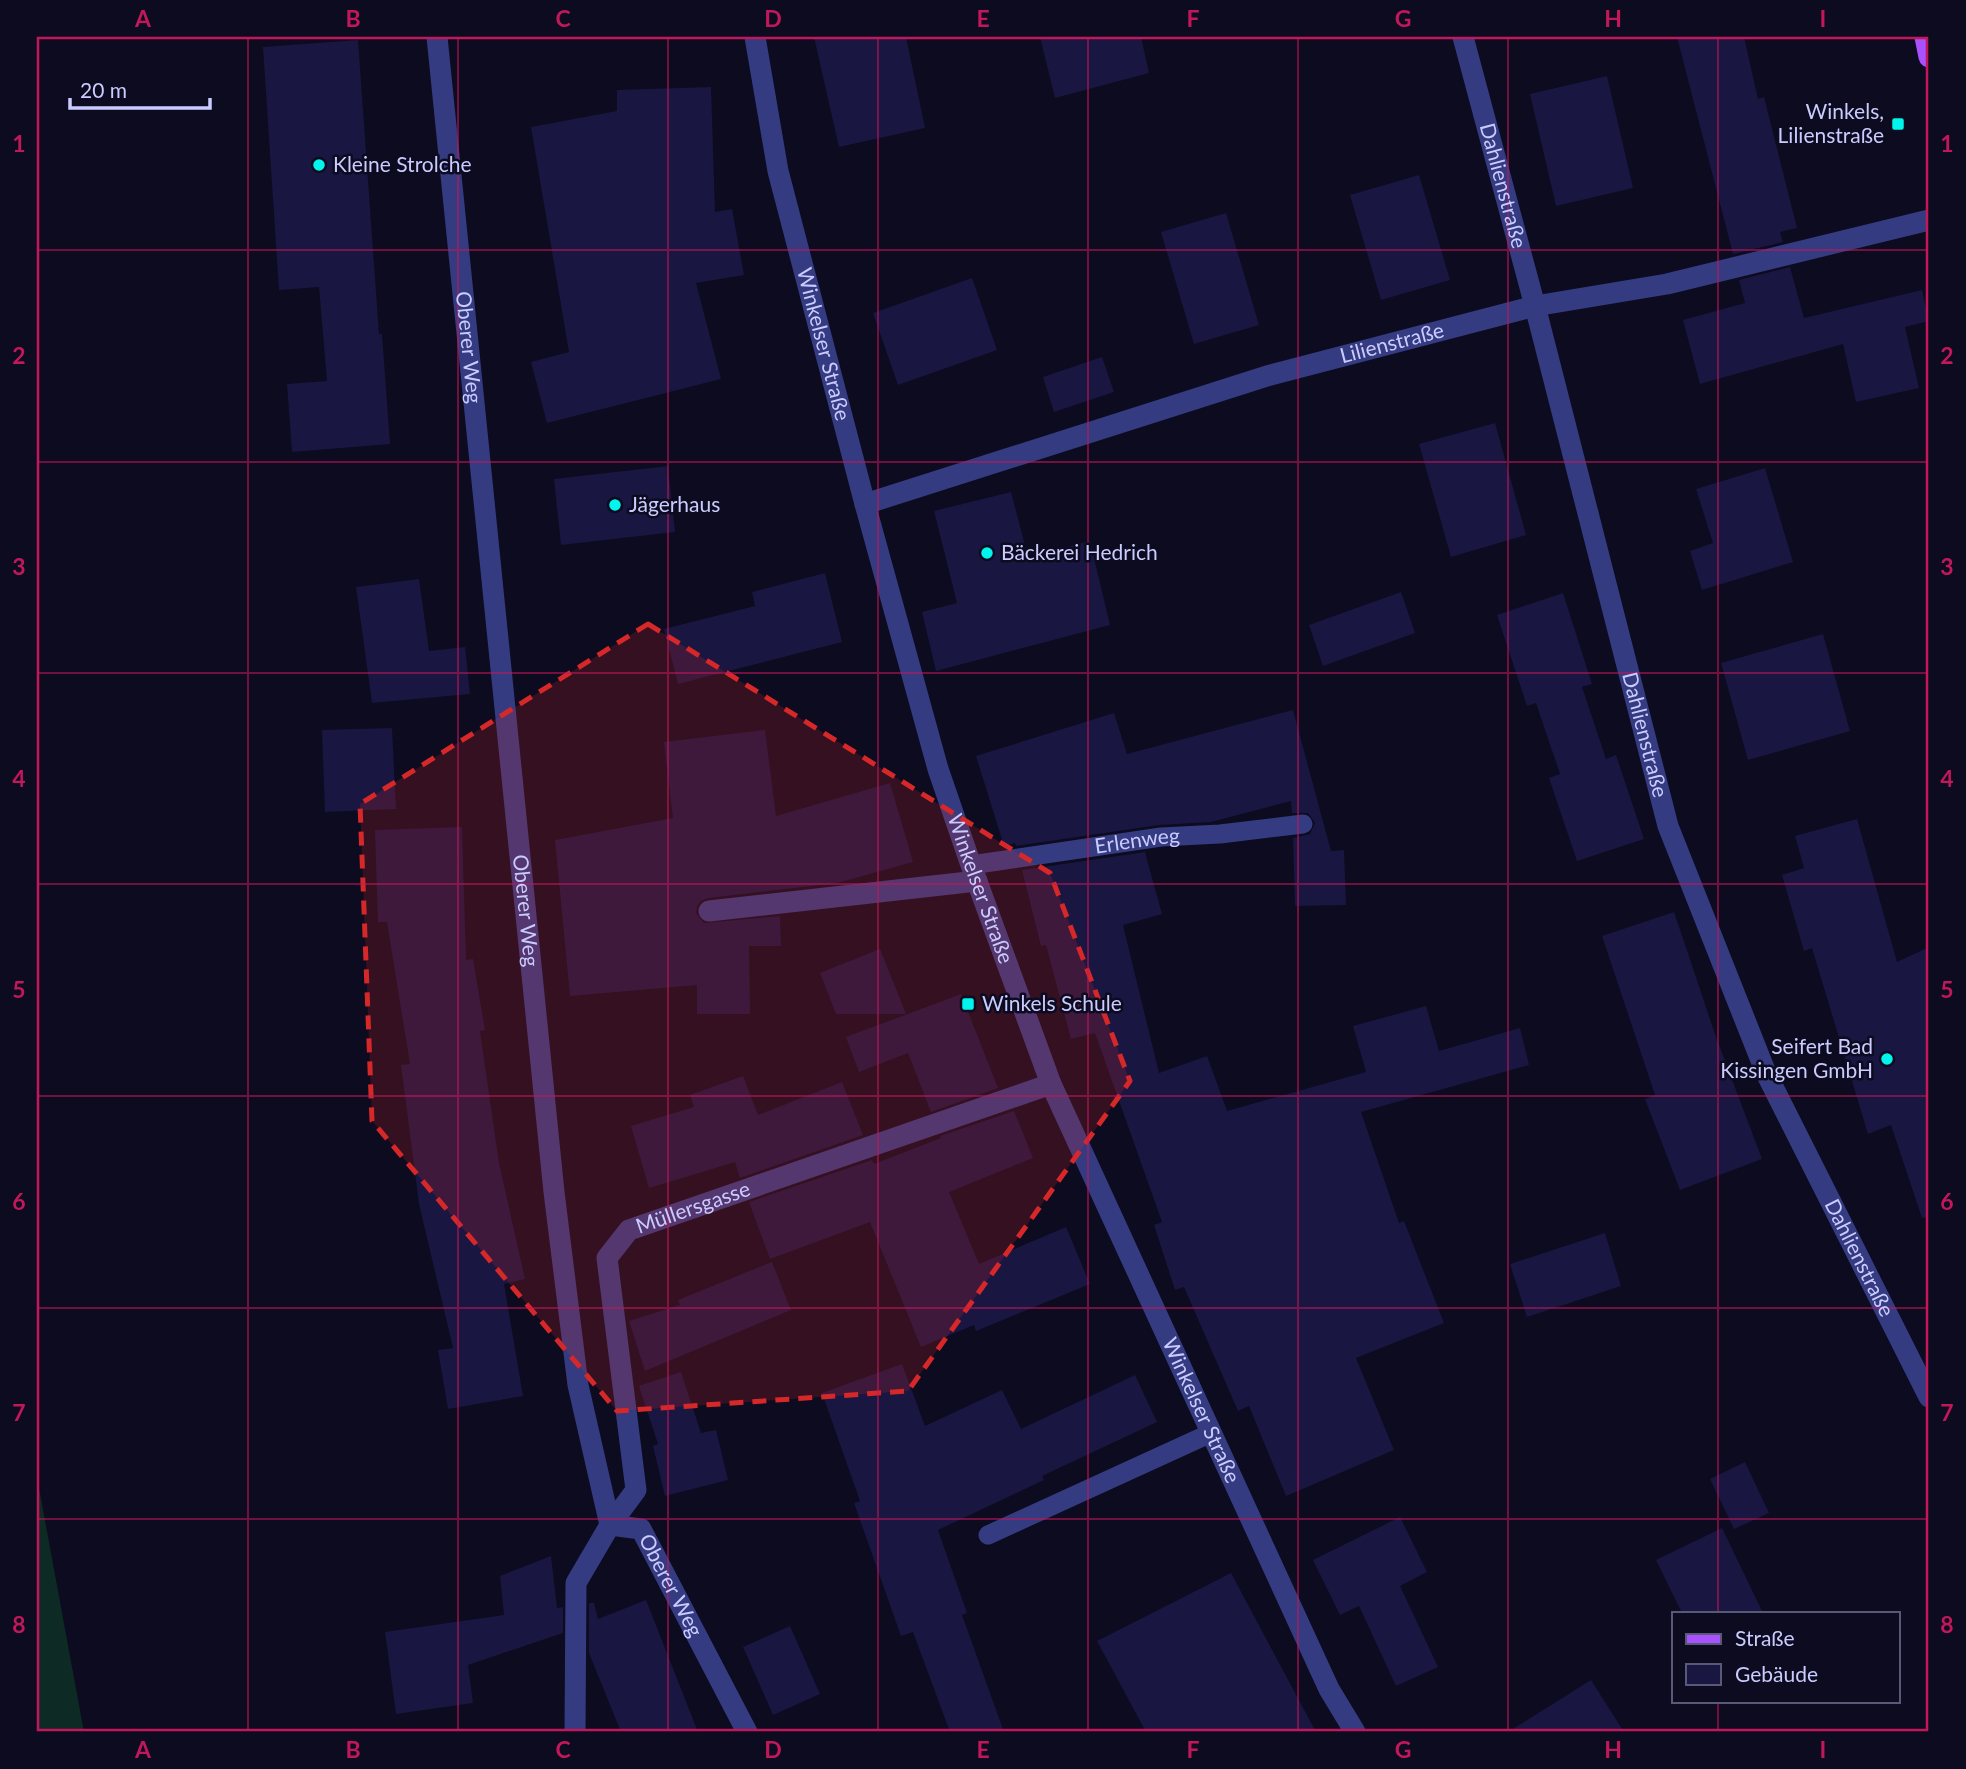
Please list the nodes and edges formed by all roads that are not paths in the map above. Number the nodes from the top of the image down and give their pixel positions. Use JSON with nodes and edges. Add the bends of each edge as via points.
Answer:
{"nodes":[{"id":1,"x":437,"y":37,"type":"edge"},
{"id":2,"x":755,"y":37,"type":"edge"},
{"id":3,"x":1463,"y":37,"type":"edge"},
{"id":4,"x":1925,"y":37,"type":"edge"},
{"id":5,"x":1929,"y":57,"type":"edge"},
{"id":6,"x":1929,"y":220,"type":"edge"},
{"id":7,"x":1535,"y":306,"type":"junction"},
{"id":8,"x":865,"y":504,"type":"junction"},
{"id":9,"x":1303,"y":824,"type":"dead end"},
{"id":10,"x":974,"y":873,"type":"junction"},
{"id":11,"x":709,"y":911,"type":"dead end"},
{"id":12,"x":1051,"y":1084,"type":"junction"},
{"id":13,"x":1929,"y":1397,"type":"edge"},
{"id":14,"x":1211,"y":1433,"type":"junction"},
{"id":15,"x":610,"y":1525,"type":"junction"},
{"id":16,"x":988,"y":1535,"type":"dead end"},
{"id":17,"x":575,"y":1732,"type":"edge"},
{"id":18,"x":747,"y":1732,"type":"edge"},
{"id":19,"x":1355,"y":1732,"type":"edge"}],
"edges":[{"from":1,"to":15,"type":"street","name":"Oberer Weg","via":[[554,1192],[579,1385]]},
{"from":2,"to":8,"type":"street","name":"Winkelser Straße","via":[[778,171]]},
{"from":3,"to":7,"type":"street","name":"Dahlienstraße"},
{"from":4,"to":5,"type":"main road"},
{"from":6,"to":7,"type":"street","name":"Lilienstraße","via":[[1667,284]]},
{"from":7,"to":8,"type":"street","name":"Lilienstraße","via":[[1267,376]]},
{"from":7,"to":13,"type":"street","name":"Dahlienstraße","via":[[1668,826],[1766,1073]]},
{"from":8,"to":10,"type":"street","name":"Winkelser Straße","via":[[938,769]]},
{"from":9,"to":10,"type":"lane","name":"Erlenweg","via":[[1161,837]]},
{"from":10,"to":11,"type":"street","name":"Erlenweg"},
{"from":10,"to":12,"type":"street","name":"Winkelser Straße"},
{"from":12,"to":14,"type":"street","name":"Winkelser Straße"},
{"from":12,"to":15,"type":"street","name":"Müllersgasse","via":[[629,1230],[607,1258],[636,1490]]},
{"from":14,"to":16,"type":"lane"},
{"from":14,"to":19,"type":"street","name":"Winkelser Straße","via":[[1329,1689]]},
{"from":15,"to":17,"type":"street","name":"Müllersgasse","via":[[576,1583]]},
{"from":15,"to":18,"type":"street","name":"Oberer Weg","via":[[640,1529]]}]}
